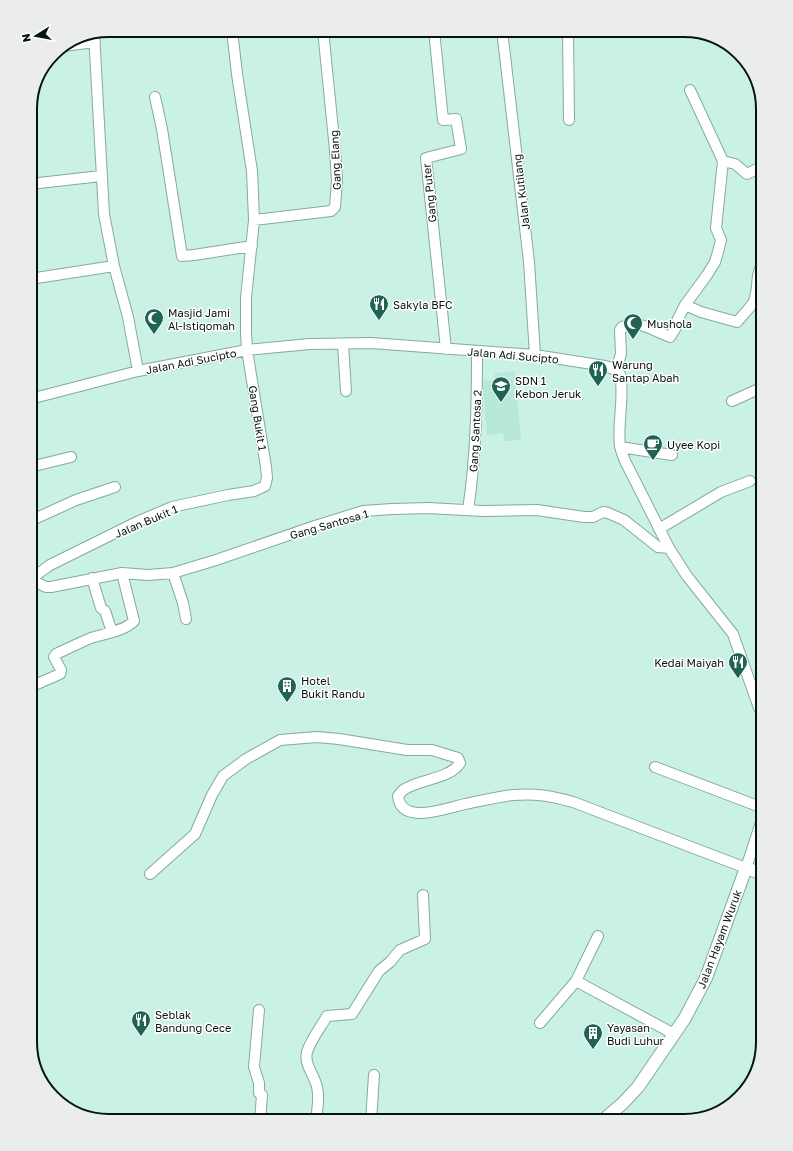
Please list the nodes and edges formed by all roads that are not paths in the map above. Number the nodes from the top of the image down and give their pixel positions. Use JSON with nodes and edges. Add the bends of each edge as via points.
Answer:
{"nodes":[{"id":1,"x":233,"y":37,"type":"edge"},
{"id":2,"x":324,"y":37,"type":"edge"},
{"id":3,"x":435,"y":37,"type":"edge"},
{"id":4,"x":503,"y":37,"type":"edge"},
{"id":5,"x":568,"y":37,"type":"edge"},
{"id":6,"x":94,"y":38,"type":"edge"},
{"id":7,"x":690,"y":90,"type":"dead end"},
{"id":8,"x":155,"y":96,"type":"dead end"},
{"id":9,"x":569,"y":120,"type":"dead end"},
{"id":10,"x":723,"y":161,"type":"junction"},
{"id":11,"x":756,"y":170,"type":"edge"},
{"id":12,"x":101,"y":176,"type":"junction"},
{"id":13,"x":37,"y":183,"type":"edge"},
{"id":14,"x":254,"y":220,"type":"junction"},
{"id":15,"x":252,"y":246,"type":"junction"},
{"id":16,"x":114,"y":266,"type":"junction"},
{"id":17,"x":37,"y":278,"type":"edge"},
{"id":18,"x":756,"y":292,"type":"edge"},
{"id":19,"x":685,"y":305,"type":"junction"},
{"id":20,"x":343,"y":344,"type":"junction"},
{"id":21,"x":446,"y":349,"type":"junction"},
{"id":22,"x":247,"y":350,"type":"junction"},
{"id":23,"x":477,"y":352,"type":"junction"},
{"id":24,"x":535,"y":355,"type":"junction"},
{"id":25,"x":616,"y":370,"type":"junction"},
{"id":26,"x":138,"y":371,"type":"junction"},
{"id":27,"x":756,"y":390,"type":"edge"},
{"id":28,"x":346,"y":391,"type":"dead end"},
{"id":29,"x":37,"y":397,"type":"edge"},
{"id":30,"x":732,"y":401,"type":"dead end"},
{"id":31,"x":620,"y":447,"type":"junction"},
{"id":32,"x":672,"y":455,"type":"dead end"},
{"id":33,"x":71,"y":457,"type":"dead end"},
{"id":34,"x":37,"y":465,"type":"edge"},
{"id":35,"x":750,"y":481,"type":"dead end"},
{"id":36,"x":265,"y":486,"type":"joint"},
{"id":37,"x":115,"y":487,"type":"dead end"},
{"id":38,"x":468,"y":510,"type":"junction"},
{"id":39,"x":37,"y":517,"type":"edge"},
{"id":40,"x":659,"y":529,"type":"junction"},
{"id":41,"x":669,"y":548,"type":"junction"},
{"id":42,"x":122,"y":573,"type":"junction"},
{"id":43,"x":173,"y":573,"type":"junction"},
{"id":44,"x":37,"y":577,"type":"edge"},
{"id":45,"x":92,"y":578,"type":"junction"},
{"id":46,"x":37,"y":582,"type":"edge"},
{"id":47,"x":186,"y":619,"type":"dead end"},
{"id":48,"x":112,"y":632,"type":"junction"},
{"id":49,"x":37,"y":684,"type":"edge"},
{"id":50,"x":756,"y":699,"type":"edge"},
{"id":51,"x":655,"y":767,"type":"dead end"},
{"id":52,"x":756,"y":805,"type":"edge"},
{"id":53,"x":756,"y":837,"type":"edge"},
{"id":54,"x":746,"y":868,"type":"junction"},
{"id":55,"x":756,"y":872,"type":"edge"},
{"id":56,"x":150,"y":874,"type":"dead end"},
{"id":57,"x":423,"y":895,"type":"dead end"},
{"id":58,"x":598,"y":936,"type":"dead end"},
{"id":59,"x":576,"y":981,"type":"junction"},
{"id":60,"x":259,"y":1010,"type":"dead end"},
{"id":61,"x":540,"y":1022,"type":"dead end"},
{"id":62,"x":674,"y":1034,"type":"junction"},
{"id":63,"x":374,"y":1075,"type":"dead end"},
{"id":64,"x":261,"y":1114,"type":"edge"},
{"id":65,"x":317,"y":1114,"type":"edge"},
{"id":66,"x":371,"y":1114,"type":"edge"},
{"id":67,"x":610,"y":1114,"type":"edge"}],
"edges":[{"from":1,"to":14,"type":"street","name":"Gang Bukit 1","via":[[252,170]]},
{"from":2,"to":14,"type":"street","name":"Gang Elang","via":[[337,180],[335,207],[330,211]]},
{"from":3,"to":21,"type":"street","name":"Gang Puter","via":[[443,120],[456,119],[461,149],[426,158]]},
{"from":4,"to":24,"type":"street","name":"Jalan Kutilang","via":[[529,262]]},
{"from":5,"to":9,"type":"street"},
{"from":6,"to":12,"type":"street"},
{"from":7,"to":10,"type":"street"},
{"from":8,"to":15,"type":"street","via":[[182,256]]},
{"from":10,"to":11,"type":"street","via":[[735,164],[747,174]]},
{"from":10,"to":19,"type":"street","via":[[716,228],[721,240],[718,252],[707,275]]},
{"from":12,"to":13,"type":"street"},
{"from":12,"to":16,"type":"street","via":[[104,214]]},
{"from":14,"to":15,"type":"street","name":"Gang Bukit 1"},
{"from":15,"to":22,"type":"street","name":"Gang Bukit 1","via":[[246,298]]},
{"from":16,"to":17,"type":"street"},
{"from":16,"to":26,"type":"street","via":[[128,317]]},
{"from":18,"to":19,"type":"street","via":[[753,302],[737,322]]},
{"from":19,"to":25,"type":"street","via":[[670,337],[647,326],[637,324],[622,327],[621,354]]},
{"from":20,"to":21,"type":"street","name":"Jalan Adi Sucipto","via":[[371,343]]},
{"from":20,"to":22,"type":"street","name":"Jalan Adi Sucipto","via":[[310,344]]},
{"from":20,"to":28,"type":"street"},
{"from":21,"to":23,"type":"street","name":"Jalan Adi Sucipto"},
{"from":22,"to":26,"type":"street","name":"Jalan Adi Sucipto"},
{"from":22,"to":36,"type":"street","name":"Gang Bukit 1","via":[[266,467]]},
{"from":23,"to":24,"type":"street","name":"Jalan Adi Sucipto"},
{"from":23,"to":38,"type":"street","name":"Gang Santosa 2","via":[[476,432]]},
{"from":24,"to":25,"type":"street","name":"Jalan Adi Sucipto"},
{"from":25,"to":31,"type":"street","via":[[620,374],[622,388]]},
{"from":26,"to":29,"type":"street","name":"Jalan Adi Sucipto"},
{"from":27,"to":30,"type":"street"},
{"from":31,"to":32,"type":"street"},
{"from":31,"to":40,"type":"street"},
{"from":33,"to":34,"type":"street"},
{"from":35,"to":40,"type":"street","via":[[721,492]]},
{"from":36,"to":44,"type":"street","name":"Jalan Bukit 1","via":[[254,491],[172,507],[50,566]]},
{"from":37,"to":39,"type":"street"},
{"from":38,"to":41,"type":"street","name":"Gang Santosa 1","via":[[538,510],[584,517],[593,517],[603,512],[624,520],[658,547]]},
{"from":38,"to":43,"type":"street","name":"Gang Santosa 1","via":[[428,508],[363,511]]},
{"from":40,"to":41,"type":"street"},
{"from":41,"to":50,"type":"street","via":[[687,576],[733,634]]},
{"from":42,"to":43,"type":"street","name":"Gang Santosa 1"},
{"from":42,"to":45,"type":"street","name":"Gang Santosa 1"},
{"from":42,"to":48,"type":"street","via":[[134,621]]},
{"from":43,"to":47,"type":"street"},
{"from":45,"to":46,"type":"street","name":"Gang Santosa 1","via":[[51,587]]},
{"from":45,"to":48,"type":"street"},
{"from":48,"to":49,"type":"street","via":[[56,654],[54,657],[61,670],[60,674]]},
{"from":51,"to":52,"type":"street"},
{"from":53,"to":54,"type":"street"},
{"from":54,"to":55,"type":"street"},
{"from":54,"to":56,"type":"street","via":[[574,802],[548,795],[512,795],[430,813],[409,812],[399,802],[398,796],[404,789],[457,768],[460,763],[458,758],[432,750],[407,750],[317,737],[280,740],[246,759],[223,776],[212,794],[195,834]]},
{"from":54,"to":62,"type":"street","name":"Jalan Hayam Wuruk","via":[[706,978]]},
{"from":57,"to":65,"type":"street","via":[[425,939],[400,950],[379,971],[352,1014],[327,1016],[311,1042],[306,1060],[318,1088]]},
{"from":58,"to":59,"type":"street"},
{"from":59,"to":61,"type":"street"},
{"from":59,"to":62,"type":"street"},
{"from":60,"to":64,"type":"street","via":[[254,1067],[259,1093],[262,1095]]},
{"from":62,"to":67,"type":"street","name":"Jalan Hayam Wuruk","via":[[638,1087]]},
{"from":63,"to":66,"type":"street"}]}
